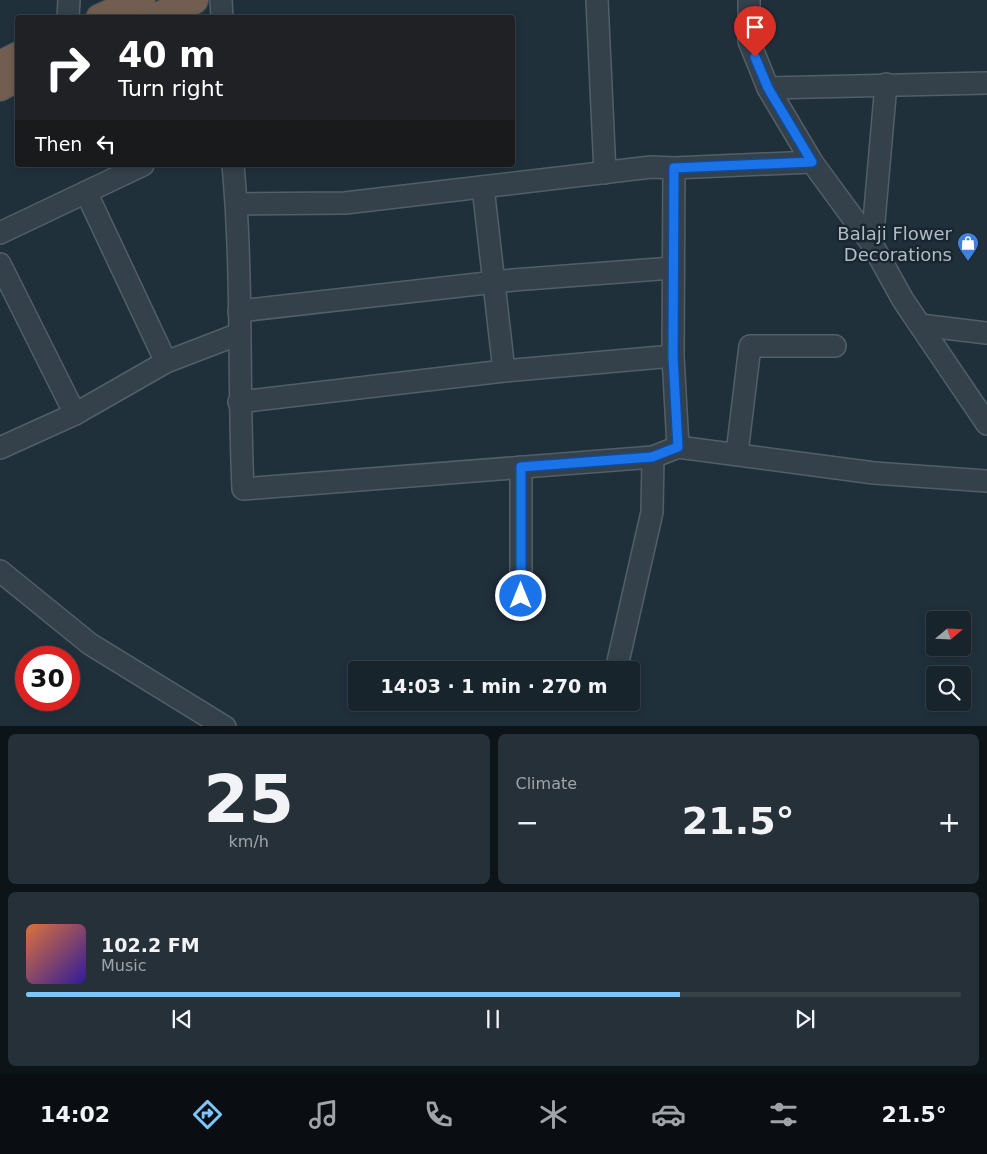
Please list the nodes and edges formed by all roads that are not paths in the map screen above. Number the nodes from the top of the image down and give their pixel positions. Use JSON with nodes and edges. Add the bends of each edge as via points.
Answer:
{"nodes":[{"id":1,"x":69,"y":0,"type":"edge"},
{"id":2,"x":141,"y":0,"type":"edge"},
{"id":3,"x":194,"y":0,"type":"edge"},
{"id":4,"x":221,"y":0,"type":"edge"},
{"id":5,"x":597,"y":0,"type":"edge"},
{"id":6,"x":749,"y":0,"type":"edge"},
{"id":7,"x":68,"y":15,"type":"edge"},
{"id":8,"x":107,"y":15,"type":"edge"},
{"id":9,"x":162,"y":15,"type":"edge"},
{"id":10,"x":222,"y":15,"type":"edge"},
{"id":11,"x":15,"y":58,"type":"edge"},
{"id":12,"x":0,"y":65,"type":"edge"},
{"id":13,"x":15,"y":80,"type":"edge"},
{"id":14,"x":987,"y":82,"type":"edge"},
{"id":15,"x":886,"y":84,"type":"junction"},
{"id":16,"x":0,"y":87,"type":"edge"},
{"id":17,"x":768,"y":88,"type":"junction"},
{"id":18,"x":812,"y":162,"type":"junction"},
{"id":19,"x":140,"y":167,"type":"edge"},
{"id":20,"x":233,"y":167,"type":"edge"},
{"id":21,"x":674,"y":168,"type":"junction"},
{"id":22,"x":605,"y":173,"type":"junction"},
{"id":23,"x":483,"y":187,"type":"junction"},
{"id":24,"x":86,"y":192,"type":"junction"},
{"id":25,"x":237,"y":204,"type":"junction"},
{"id":26,"x":0,"y":233,"type":"edge"},
{"id":27,"x":872,"y":244,"type":"junction"},
{"id":28,"x":0,"y":264,"type":"edge"},
{"id":29,"x":672,"y":268,"type":"junction"},
{"id":30,"x":493,"y":283,"type":"junction"},
{"id":31,"x":239,"y":311,"type":"junction"},
{"id":32,"x":920,"y":325,"type":"junction"},
{"id":33,"x":987,"y":333,"type":"edge"},
{"id":34,"x":238,"y":334,"type":"junction"},
{"id":35,"x":836,"y":346,"type":"dead end"},
{"id":36,"x":673,"y":356,"type":"junction"},
{"id":37,"x":166,"y":362,"type":"junction"},
{"id":38,"x":504,"y":371,"type":"junction"},
{"id":39,"x":239,"y":402,"type":"junction"},
{"id":40,"x":76,"y":414,"type":"junction"},
{"id":41,"x":987,"y":424,"type":"edge"},
{"id":42,"x":678,"y":447,"type":"junction"},
{"id":43,"x":0,"y":448,"type":"edge"},
{"id":44,"x":737,"y":453,"type":"junction"},
{"id":45,"x":652,"y":457,"type":"junction"},
{"id":46,"x":521,"y":467,"type":"junction"},
{"id":47,"x":987,"y":480,"type":"edge"},
{"id":48,"x":0,"y":571,"type":"edge"},
{"id":49,"x":521,"y":596,"type":"dead end"},
{"id":50,"x":618,"y":661,"type":"edge"},
{"id":51,"x":225,"y":726,"type":"edge"}],
"edges":[{"from":1,"to":7,"type":"street"},
{"from":2,"to":8,"type":"highway"},
{"from":3,"to":9,"type":"highway"},
{"from":4,"to":10,"type":"street"},
{"from":5,"to":22,"type":"street"},
{"from":6,"to":17,"type":"street","via":[[749,41]]},
{"from":11,"to":12,"type":"highway"},
{"from":13,"to":16,"type":"highway"},
{"from":14,"to":15,"type":"street"},
{"from":15,"to":17,"type":"street"},
{"from":15,"to":27,"type":"street"},
{"from":17,"to":18,"type":"street"},
{"from":18,"to":21,"type":"street"},
{"from":18,"to":27,"type":"street"},
{"from":19,"to":24,"type":"street"},
{"from":20,"to":25,"type":"street"},
{"from":21,"to":22,"type":"street","via":[[651,167]]},
{"from":21,"to":29,"type":"street"},
{"from":22,"to":23,"type":"street"},
{"from":23,"to":25,"type":"street","via":[[345,203]]},
{"from":23,"to":30,"type":"street"},
{"from":24,"to":26,"type":"street"},
{"from":24,"to":37,"type":"street"},
{"from":25,"to":31,"type":"street"},
{"from":27,"to":32,"type":"street"},
{"from":28,"to":40,"type":"street"},
{"from":29,"to":30,"type":"street"},
{"from":29,"to":36,"type":"street"},
{"from":30,"to":31,"type":"street"},
{"from":30,"to":38,"type":"street"},
{"from":31,"to":34,"type":"street"},
{"from":32,"to":33,"type":"street"},
{"from":32,"to":41,"type":"street"},
{"from":34,"to":37,"type":"street"},
{"from":34,"to":39,"type":"street"},
{"from":35,"to":44,"type":"street","via":[[750,346]]},
{"from":36,"to":38,"type":"street"},
{"from":36,"to":42,"type":"street"},
{"from":37,"to":40,"type":"street"},
{"from":38,"to":39,"type":"street"},
{"from":39,"to":46,"type":"street","via":[[243,489]]},
{"from":40,"to":43,"type":"street"},
{"from":42,"to":44,"type":"street"},
{"from":42,"to":45,"type":"street"},
{"from":44,"to":47,"type":"street","via":[[874,472]]},
{"from":45,"to":46,"type":"street"},
{"from":45,"to":50,"type":"street","via":[[652,512]]},
{"from":46,"to":49,"type":"street"},
{"from":48,"to":51,"type":"street","via":[[90,644]]}]}
